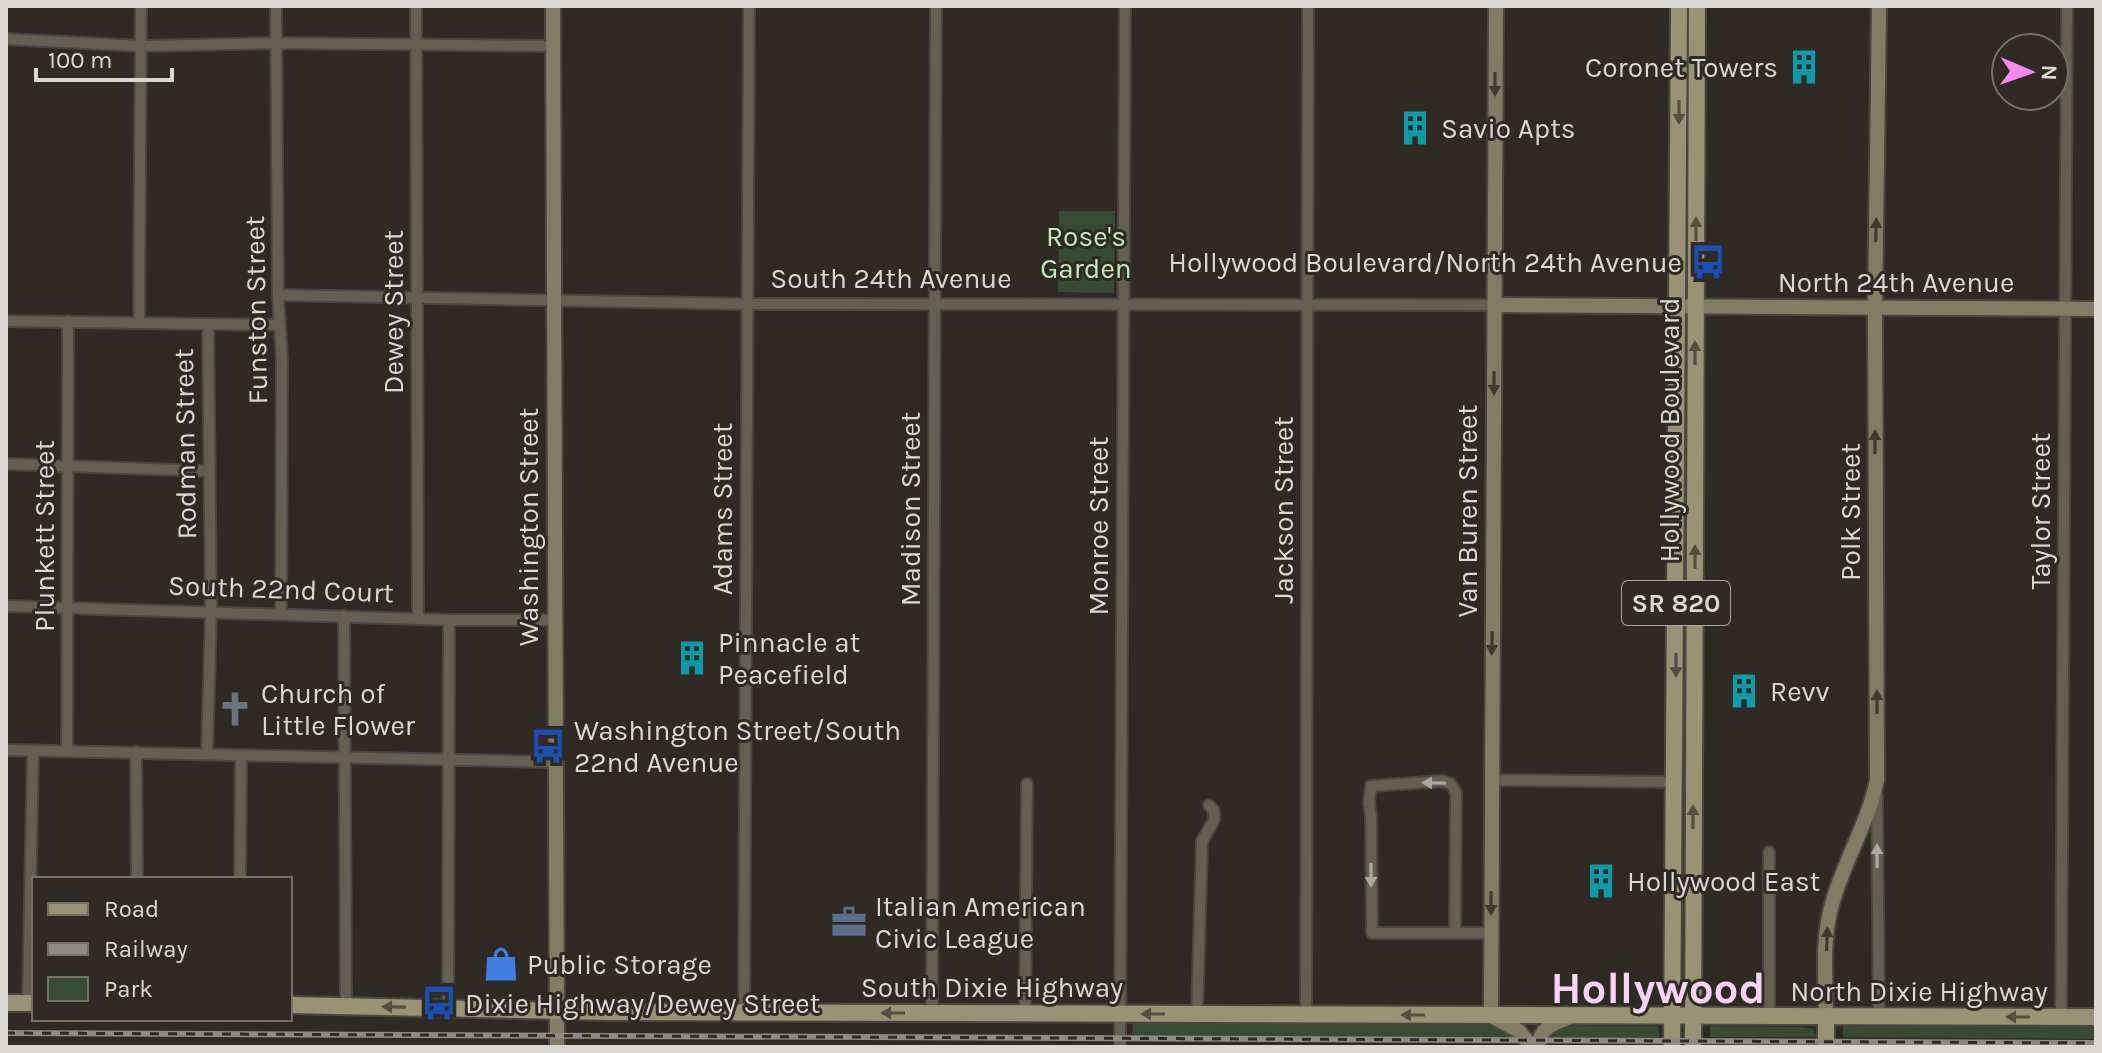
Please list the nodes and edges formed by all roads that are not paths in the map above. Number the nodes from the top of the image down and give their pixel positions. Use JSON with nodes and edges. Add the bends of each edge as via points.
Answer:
{"nodes":[{"id":1,"x":141,"y":6,"type":"edge"},
{"id":2,"x":276,"y":6,"type":"edge"},
{"id":3,"x":416,"y":6,"type":"edge"},
{"id":4,"x":553,"y":6,"type":"edge"},
{"id":5,"x":749,"y":6,"type":"edge"},
{"id":6,"x":936,"y":6,"type":"edge"},
{"id":7,"x":1125,"y":6,"type":"edge"},
{"id":8,"x":1308,"y":6,"type":"edge"},
{"id":9,"x":1496,"y":6,"type":"edge"},
{"id":10,"x":1679,"y":6,"type":"edge"},
{"id":11,"x":1697,"y":6,"type":"edge"},
{"id":12,"x":1879,"y":6,"type":"edge"},
{"id":13,"x":2067,"y":6,"type":"edge"},
{"id":14,"x":6,"y":39,"type":"edge"},
{"id":15,"x":276,"y":43,"type":"junction"},
{"id":16,"x":417,"y":45,"type":"junction"},
{"id":17,"x":141,"y":46,"type":"junction"},
{"id":18,"x":553,"y":46,"type":"junction"},
{"id":19,"x":278,"y":295,"type":"junction"},
{"id":20,"x":416,"y":298,"type":"junction"},
{"id":21,"x":553,"y":301,"type":"junction"},
{"id":22,"x":747,"y":304,"type":"junction"},
{"id":23,"x":935,"y":304,"type":"junction"},
{"id":24,"x":1123,"y":304,"type":"junction"},
{"id":25,"x":1307,"y":304,"type":"junction"},
{"id":26,"x":1495,"y":305,"type":"junction"},
{"id":27,"x":1678,"y":307,"type":"junction"},
{"id":28,"x":1696,"y":307,"type":"junction"},
{"id":29,"x":1875,"y":308,"type":"junction"},
{"id":30,"x":2065,"y":309,"type":"junction"},
{"id":31,"x":2096,"y":309,"type":"edge"},
{"id":32,"x":6,"y":321,"type":"edge"},
{"id":33,"x":68,"y":321,"type":"junction"},
{"id":34,"x":139,"y":322,"type":"junction"},
{"id":35,"x":208,"y":325,"type":"junction"},
{"id":36,"x":280,"y":325,"type":"junction"},
{"id":37,"x":1678,"y":426,"type":"junction"},
{"id":38,"x":6,"y":464,"type":"edge"},
{"id":39,"x":68,"y":466,"type":"junction"},
{"id":40,"x":1695,"y":469,"type":"junction"},
{"id":41,"x":209,"y":471,"type":"junction"},
{"id":42,"x":6,"y":606,"type":"edge"},
{"id":43,"x":68,"y":607,"type":"junction"},
{"id":44,"x":211,"y":611,"type":"junction"},
{"id":45,"x":281,"y":613,"type":"junction"},
{"id":46,"x":344,"y":616,"type":"junction"},
{"id":47,"x":418,"y":617,"type":"junction"},
{"id":48,"x":449,"y":620,"type":"junction"},
{"id":49,"x":554,"y":620,"type":"junction"},
{"id":50,"x":6,"y":750,"type":"edge"},
{"id":51,"x":67,"y":750,"type":"junction"},
{"id":52,"x":33,"y":751,"type":"junction"},
{"id":53,"x":136,"y":752,"type":"junction"},
{"id":54,"x":207,"y":754,"type":"junction"},
{"id":55,"x":241,"y":756,"type":"junction"},
{"id":56,"x":344,"y":759,"type":"junction"},
{"id":57,"x":449,"y":760,"type":"junction"},
{"id":58,"x":555,"y":762,"type":"junction"},
{"id":59,"x":1491,"y":780,"type":"junction"},
{"id":60,"x":1877,"y":780,"type":"junction"},
{"id":61,"x":1674,"y":782,"type":"junction"},
{"id":62,"x":1027,"y":784,"type":"dead end"},
{"id":63,"x":1209,"y":805,"type":"dead end"},
{"id":64,"x":1769,"y":852,"type":"dead end"},
{"id":65,"x":137,"y":877,"type":"edge"},
{"id":66,"x":240,"y":877,"type":"edge"},
{"id":67,"x":1692,"y":915,"type":"junction"},
{"id":68,"x":1674,"y":919,"type":"junction"},
{"id":69,"x":1455,"y":933,"type":"junction"},
{"id":70,"x":1491,"y":933,"type":"junction"},
{"id":71,"x":6,"y":1003,"type":"edge"},
{"id":72,"x":31,"y":1003,"type":"edge"},
{"id":73,"x":292,"y":1005,"type":"edge"},
{"id":74,"x":346,"y":1006,"type":"junction"},
{"id":75,"x":448,"y":1008,"type":"junction"},
{"id":76,"x":556,"y":1011,"type":"junction"},
{"id":77,"x":744,"y":1012,"type":"junction"},
{"id":78,"x":932,"y":1013,"type":"junction"},
{"id":79,"x":1025,"y":1013,"type":"junction"},
{"id":80,"x":1120,"y":1014,"type":"junction"},
{"id":81,"x":1197,"y":1014,"type":"junction"},
{"id":82,"x":1306,"y":1015,"type":"junction"},
{"id":83,"x":1491,"y":1016,"type":"junction"},
{"id":84,"x":1576,"y":1016,"type":"junction"},
{"id":85,"x":1682,"y":1016,"type":"junction"},
{"id":86,"x":1769,"y":1017,"type":"junction"},
{"id":87,"x":1826,"y":1017,"type":"junction"},
{"id":88,"x":2061,"y":1017,"type":"junction"},
{"id":89,"x":2096,"y":1017,"type":"edge"},
{"id":90,"x":1879,"y":1018,"type":"junction"},
{"id":91,"x":557,"y":1047,"type":"edge"},
{"id":92,"x":1120,"y":1047,"type":"edge"},
{"id":93,"x":1535,"y":1047,"type":"edge"},
{"id":94,"x":1672,"y":1047,"type":"edge"},
{"id":95,"x":1679,"y":1047,"type":"edge"},
{"id":96,"x":1693,"y":1047,"type":"edge"},
{"id":97,"x":1826,"y":1047,"type":"edge"}],
"edges":[{"from":1,"to":17,"type":"street","name":"Rodman Street"},
{"from":2,"to":15,"type":"street","name":"Funston Street"},
{"from":3,"to":16,"type":"street","name":"Dewey Street"},
{"from":4,"to":18,"type":"main road","name":"Washington Street"},
{"from":5,"to":22,"type":"street","name":"Adams Street"},
{"from":6,"to":23,"type":"street","name":"Madison Street"},
{"from":7,"to":24,"type":"street","name":"Monroe Street"},
{"from":8,"to":25,"type":"street","name":"Jackson Street"},
{"from":9,"to":26,"type":"main road","name":"Van Buren Street","one_way":true},
{"from":10,"to":27,"type":"main road","name":"Hollywood Boulevard","number":"SR 820","one_way":true},
{"from":28,"to":11,"type":"main road","name":"Hollywood Boulevard","number":"SR 820","one_way":true},
{"from":29,"to":12,"type":"main road","name":"Polk Street","one_way":true},
{"from":13,"to":30,"type":"street","name":"Taylor Street"},
{"from":14,"to":17,"type":"street"},
{"from":15,"to":16,"type":"street"},
{"from":15,"to":17,"type":"street"},
{"from":15,"to":19,"type":"street","name":"Funston Street"},
{"from":16,"to":18,"type":"street"},
{"from":16,"to":20,"type":"street","name":"Dewey Street"},
{"from":17,"to":34,"type":"street","name":"Rodman Street"},
{"from":18,"to":21,"type":"main road","name":"Washington Street"},
{"from":19,"to":20,"type":"street","name":"South 24th Avenue"},
{"from":19,"to":36,"type":"street","name":"Funston Street"},
{"from":20,"to":21,"type":"street","name":"South 24th Avenue"},
{"from":20,"to":47,"type":"street","name":"Dewey Street"},
{"from":21,"to":22,"type":"street","name":"South 24th Avenue"},
{"from":21,"to":49,"type":"main road","name":"Washington Street"},
{"from":22,"to":23,"type":"street","name":"South 24th Avenue"},
{"from":22,"to":77,"type":"street","name":"Adams Street"},
{"from":23,"to":24,"type":"street","name":"South 24th Avenue"},
{"from":23,"to":78,"type":"street","name":"Madison Street"},
{"from":24,"to":25,"type":"street","name":"South 24th Avenue"},
{"from":24,"to":80,"type":"street","name":"Monroe Street"},
{"from":25,"to":26,"type":"street","name":"South 24th Avenue"},
{"from":25,"to":82,"type":"street","name":"Jackson Street"},
{"from":26,"to":27,"type":"main road","name":"South 24th Avenue"},
{"from":26,"to":59,"type":"main road","name":"Van Buren Street","one_way":true},
{"from":27,"to":28,"type":"main road","name":"South 24th Avenue"},
{"from":27,"to":37,"type":"main road","name":"Hollywood Boulevard","number":"SR 820"},
{"from":28,"to":29,"type":"main road","name":"North 24th Avenue"},
{"from":40,"to":28,"type":"main road","name":"Hollywood Boulevard","number":"SR 820","one_way":true},
{"from":29,"to":30,"type":"main road","name":"North 24th Avenue"},
{"from":60,"to":29,"type":"main road","name":"Polk Street","one_way":true},
{"from":30,"to":31,"type":"main road","name":"North 24th Avenue"},
{"from":30,"to":88,"type":"street","name":"Taylor Street"},
{"from":32,"to":33,"type":"street"},
{"from":33,"to":34,"type":"street"},
{"from":33,"to":39,"type":"street","name":"Plunkett Street"},
{"from":34,"to":35,"type":"street"},
{"from":35,"to":36,"type":"street"},
{"from":35,"to":41,"type":"street","name":"Rodman Street"},
{"from":36,"to":45,"type":"street","name":"Funston Street"},
{"from":37,"to":40,"type":"main road","via":[[1685,464]]},
{"from":37,"to":61,"type":"main road","name":"Hollywood Boulevard","number":"SR 820","one_way":true},
{"from":38,"to":39,"type":"street"},
{"from":39,"to":41,"type":"street"},
{"from":39,"to":43,"type":"street","name":"Plunkett Street"},
{"from":67,"to":40,"type":"main road","name":"Hollywood Boulevard","number":"SR 820","one_way":true},
{"from":41,"to":44,"type":"street","name":"Rodman Street"},
{"from":42,"to":43,"type":"street","name":"South 22nd Court"},
{"from":43,"to":44,"type":"street","name":"South 22nd Court"},
{"from":43,"to":51,"type":"street","name":"Plunkett Street"},
{"from":44,"to":45,"type":"street","name":"South 22nd Court"},
{"from":44,"to":54,"type":"street","name":"Rodman Street"},
{"from":45,"to":46,"type":"street","name":"South 22nd Court"},
{"from":46,"to":47,"type":"street","name":"South 22nd Court"},
{"from":46,"to":56,"type":"street"},
{"from":47,"to":48,"type":"street","name":"South 22nd Court"},
{"from":48,"to":49,"type":"street","name":"South 22nd Court"},
{"from":48,"to":57,"type":"street"},
{"from":49,"to":58,"type":"main road","name":"Washington Street"},
{"from":50,"to":52,"type":"street"},
{"from":51,"to":52,"type":"street"},
{"from":51,"to":53,"type":"street"},
{"from":52,"to":72,"type":"street"},
{"from":53,"to":54,"type":"street"},
{"from":53,"to":65,"type":"street"},
{"from":54,"to":55,"type":"street"},
{"from":55,"to":56,"type":"street"},
{"from":55,"to":66,"type":"street"},
{"from":56,"to":57,"type":"street"},
{"from":56,"to":74,"type":"street"},
{"from":57,"to":58,"type":"street"},
{"from":57,"to":75,"type":"street"},
{"from":58,"to":76,"type":"main road","name":"Washington Street"},
{"from":59,"to":61,"type":"street"},
{"from":59,"to":70,"type":"main road","name":"Van Buren Street","one_way":true},
{"from":87,"to":60,"type":"main road","one_way":true,"via":[[1829,916]]},
{"from":90,"to":60,"type":"street","name":"Polk Street","one_way":true},
{"from":61,"to":68,"type":"main road","name":"Hollywood Boulevard","number":"SR 820"},
{"from":62,"to":79,"type":"street"},
{"from":63,"to":81,"type":"street","via":[[1214,820],[1202,841]]},
{"from":64,"to":86,"type":"street"},
{"from":67,"to":68,"type":"main road"},
{"from":67,"to":85,"type":"main road","name":"Hollywood Boulevard","number":"SR 820"},
{"from":68,"to":85,"type":"main road","name":"Hollywood Boulevard","number":"SR 820"},
{"from":69,"to":69,"type":"street","one_way":true,"via":[[1456,793],[1451,784],[1371,786],[1372,933]]},
{"from":69,"to":70,"type":"street"},
{"from":70,"to":83,"type":"main road","name":"Van Buren Street"},
{"from":71,"to":72,"type":"main road"},
{"from":73,"to":74,"type":"main road","name":"South Dixie Highway"},
{"from":75,"to":74,"type":"main road","name":"South Dixie Highway","one_way":true},
{"from":75,"to":76,"type":"main road","name":"South Dixie Highway"},
{"from":76,"to":77,"type":"main road","name":"South Dixie Highway"},
{"from":76,"to":91,"type":"main road","name":"Washington Street"},
{"from":78,"to":77,"type":"main road","name":"South Dixie Highway","one_way":true},
{"from":78,"to":79,"type":"main road","name":"South Dixie Highway"},
{"from":79,"to":80,"type":"main road","name":"South Dixie Highway"},
{"from":81,"to":80,"type":"main road","name":"South Dixie Highway","one_way":true},
{"from":80,"to":92,"type":"street","name":"Monroe Street"},
{"from":81,"to":82,"type":"main road","name":"South Dixie Highway"},
{"from":83,"to":82,"type":"main road","name":"South Dixie Highway","one_way":true},
{"from":83,"to":84,"type":"main road","name":"South Dixie Highway"},
{"from":83,"to":93,"type":"main road"},
{"from":84,"to":85,"type":"main road","name":"South Dixie Highway"},
{"from":84,"to":93,"type":"main road","via":[[1551,1024]]},
{"from":85,"to":86,"type":"main road","name":"North Dixie Highway"},
{"from":85,"to":94,"type":"main road","name":"Hollywood Boulevard","number":"SR 820"},
{"from":85,"to":95,"type":"main road"},
{"from":85,"to":96,"type":"main road","name":"Hollywood Boulevard","number":"SR 820"},
{"from":86,"to":87,"type":"main road","name":"North Dixie Highway"},
{"from":87,"to":90,"type":"main road","name":"North Dixie Highway"},
{"from":87,"to":97,"type":"main road"},
{"from":88,"to":89,"type":"main road","name":"North Dixie Highway"},
{"from":88,"to":90,"type":"main road","name":"North Dixie Highway","one_way":true}]}
